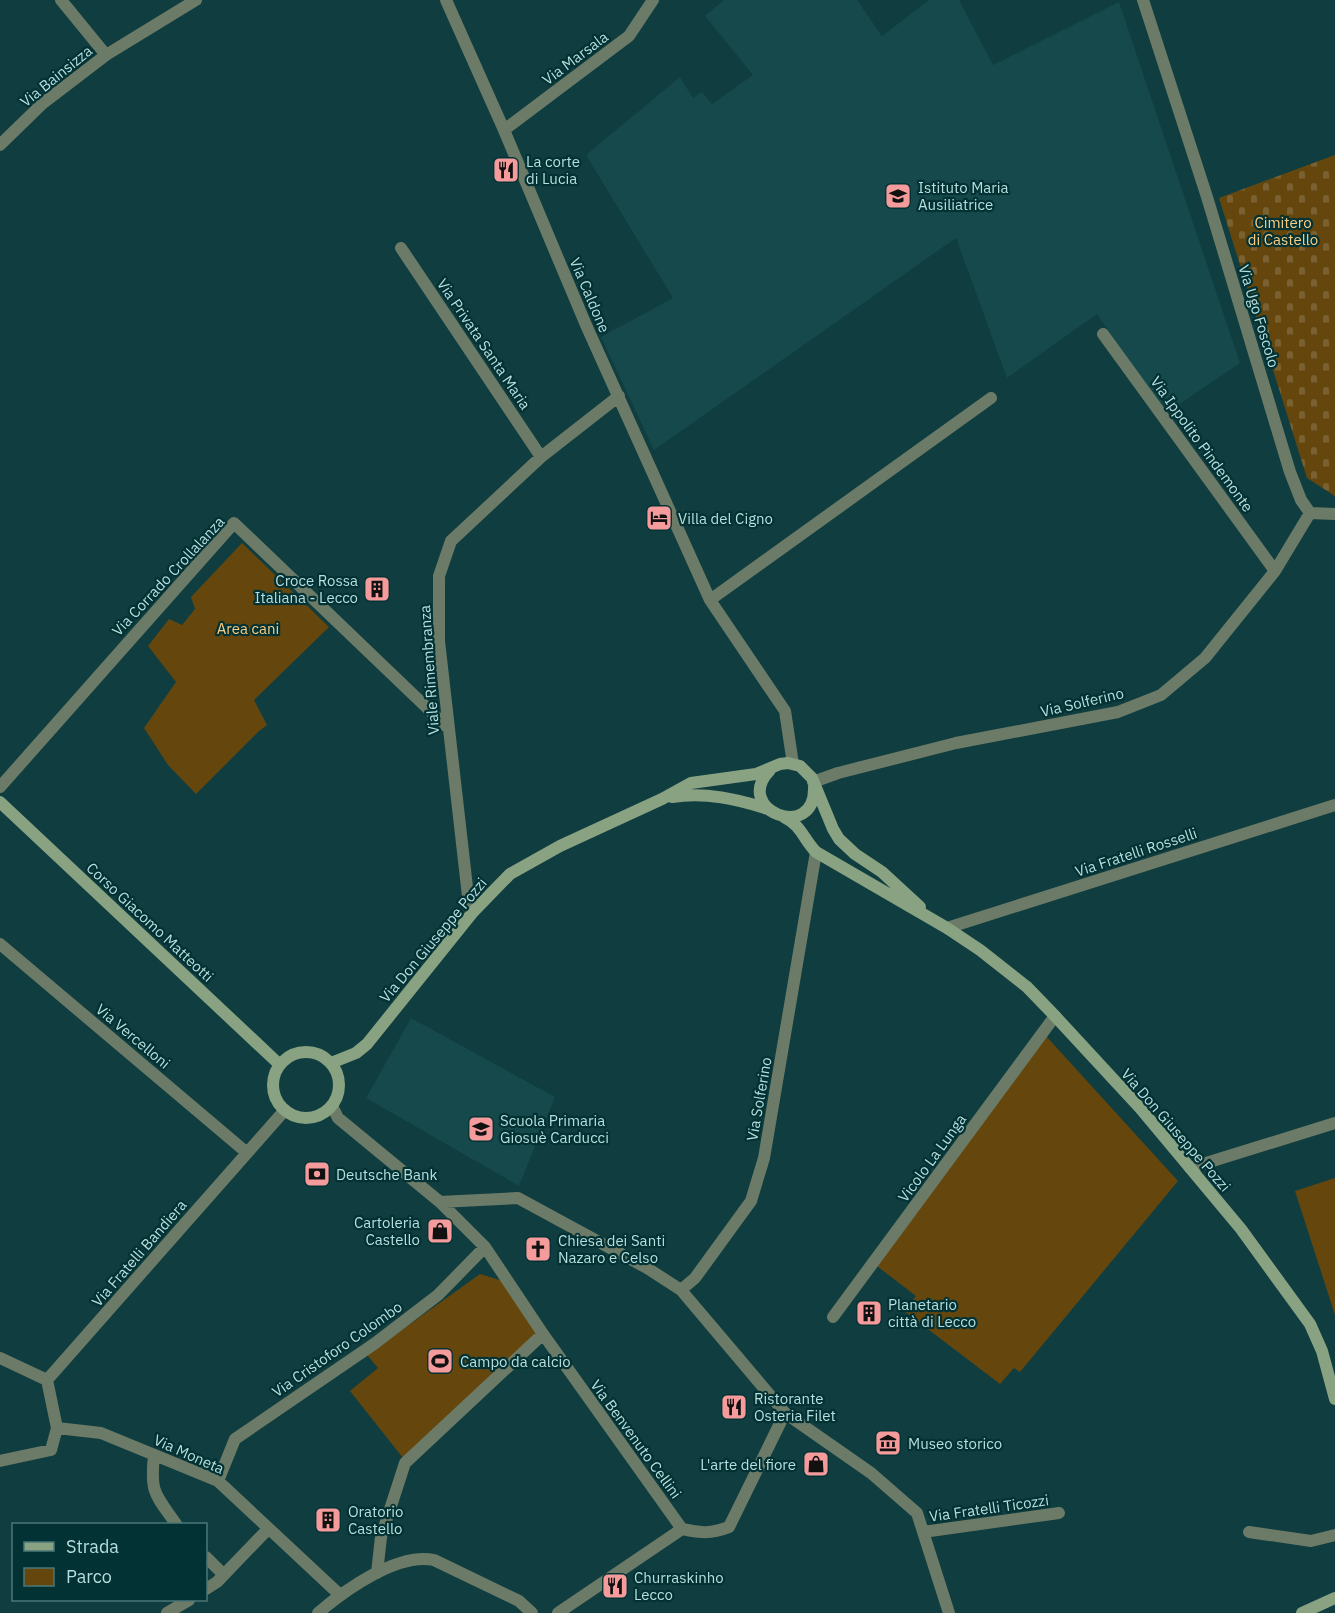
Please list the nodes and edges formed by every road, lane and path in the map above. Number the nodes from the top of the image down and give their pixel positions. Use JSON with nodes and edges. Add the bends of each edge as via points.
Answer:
{"nodes":[{"id":1,"x":61,"y":0,"type":"edge"},
{"id":2,"x":195,"y":0,"type":"edge"},
{"id":3,"x":446,"y":0,"type":"edge"},
{"id":4,"x":653,"y":0,"type":"edge"},
{"id":5,"x":1143,"y":0,"type":"edge"},
{"id":6,"x":106,"y":56,"type":"junction"},
{"id":7,"x":504,"y":130,"type":"junction"},
{"id":8,"x":0,"y":145,"type":"edge"},
{"id":9,"x":401,"y":248,"type":"dead end"},
{"id":10,"x":1103,"y":334,"type":"dead end"},
{"id":11,"x":619,"y":396,"type":"junction"},
{"id":12,"x":991,"y":398,"type":"dead end"},
{"id":13,"x":541,"y":457,"type":"junction"},
{"id":14,"x":1310,"y":513,"type":"junction"},
{"id":15,"x":1335,"y":514,"type":"edge"},
{"id":16,"x":1275,"y":571,"type":"junction"},
{"id":17,"x":710,"y":600,"type":"junction"},
{"id":18,"x":447,"y":727,"type":"junction"},
{"id":19,"x":793,"y":764,"type":"junction"},
{"id":20,"x":771,"y":770,"type":"junction"},
{"id":21,"x":814,"y":784,"type":"junction"},
{"id":22,"x":0,"y":786,"type":"edge"},
{"id":23,"x":662,"y":799,"type":"junction"},
{"id":24,"x":0,"y":802,"type":"edge"},
{"id":25,"x":1335,"y":805,"type":"edge"},
{"id":26,"x":768,"y":809,"type":"junction"},
{"id":27,"x":784,"y":817,"type":"junction"},
{"id":28,"x":816,"y":852,"type":"junction"},
{"id":29,"x":473,"y":912,"type":"junction"},
{"id":30,"x":943,"y":926,"type":"junction"},
{"id":31,"x":0,"y":944,"type":"edge"},
{"id":32,"x":1055,"y":1016,"type":"junction"},
{"id":33,"x":332,"y":1063,"type":"junction"},
{"id":34,"x":280,"y":1065,"type":"junction"},
{"id":35,"x":332,"y":1106,"type":"junction"},
{"id":36,"x":285,"y":1110,"type":"junction"},
{"id":37,"x":1335,"y":1123,"type":"edge"},
{"id":38,"x":246,"y":1152,"type":"junction"},
{"id":39,"x":1190,"y":1168,"type":"junction"},
{"id":40,"x":440,"y":1202,"type":"junction"},
{"id":41,"x":485,"y":1247,"type":"junction"},
{"id":42,"x":681,"y":1290,"type":"junction"},
{"id":43,"x":833,"y":1317,"type":"dead end"},
{"id":44,"x":543,"y":1334,"type":"junction"},
{"id":45,"x":0,"y":1358,"type":"edge"},
{"id":46,"x":47,"y":1380,"type":"junction"},
{"id":47,"x":1335,"y":1399,"type":"edge"},
{"id":48,"x":785,"y":1413,"type":"junction"},
{"id":49,"x":57,"y":1428,"type":"junction"},
{"id":50,"x":154,"y":1455,"type":"junction"},
{"id":51,"x":0,"y":1461,"type":"edge"},
{"id":52,"x":218,"y":1481,"type":"junction"},
{"id":53,"x":1059,"y":1513,"type":"dead end"},
{"id":54,"x":175,"y":1523,"type":"edge"},
{"id":55,"x":268,"y":1528,"type":"junction"},
{"id":56,"x":682,"y":1529,"type":"junction"},
{"id":57,"x":923,"y":1532,"type":"junction"},
{"id":58,"x":1249,"y":1532,"type":"dead end"},
{"id":59,"x":1335,"y":1535,"type":"edge"},
{"id":60,"x":207,"y":1558,"type":"edge"},
{"id":61,"x":377,"y":1573,"type":"junction"},
{"id":62,"x":224,"y":1575,"type":"junction"},
{"id":63,"x":207,"y":1588,"type":"edge"},
{"id":64,"x":340,"y":1596,"type":"junction"},
{"id":65,"x":1335,"y":1598,"type":"edge"},
{"id":66,"x":186,"y":1601,"type":"edge"},
{"id":67,"x":330,"y":1609,"type":"edge"},
{"id":68,"x":167,"y":1613,"type":"edge"},
{"id":69,"x":318,"y":1613,"type":"edge"},
{"id":70,"x":532,"y":1613,"type":"edge"},
{"id":71,"x":558,"y":1613,"type":"edge"},
{"id":72,"x":949,"y":1613,"type":"edge"},
{"id":73,"x":1302,"y":1613,"type":"edge"}],
"edges":[{"from":1,"to":6,"type":"street","name":"Via Bainsizza"},
{"from":2,"to":6,"type":"street","name":"Via Bainsizza"},
{"from":3,"to":7,"type":"street","name":"Via Caldone"},
{"from":4,"to":7,"type":"street","name":"Via Marsala","via":[[629,36]]},
{"from":5,"to":14,"type":"street","name":"Via Ugo Foscolo","via":[[1290,471]]},
{"from":6,"to":8,"type":"street","name":"Via Bainsizza","via":[[42,104]]},
{"from":7,"to":11,"type":"street","name":"Via Caldone"},
{"from":9,"to":13,"type":"street","name":"Via Privata Santa Maria"},
{"from":10,"to":16,"type":"street","name":"Via Ippolito Pindemonte"},
{"from":11,"to":13,"type":"street","name":"Viale Rimembranza"},
{"from":11,"to":17,"type":"street","name":"Via Caldone"},
{"from":12,"to":17,"type":"street"},
{"from":13,"to":18,"type":"street","name":"Viale Rimembranza","via":[[450,541],[439,576],[439,641]]},
{"from":14,"to":15,"type":"street"},
{"from":14,"to":16,"type":"street","name":"Via Solferino"},
{"from":16,"to":21,"type":"street","name":"Via Solferino","via":[[1205,658],[1161,694],[1118,712],[956,743],[838,773]]},
{"from":17,"to":19,"type":"street","name":"Via Caldone","via":[[785,711]]},
{"from":18,"to":22,"type":"street","name":"Via Corrado Crollalanza","via":[[234,523]]},
{"from":18,"to":29,"type":"street","name":"Viale Rimembranza"},
{"from":19,"to":20,"type":"street","name":"Via Don Giuseppe Pozzi","via":[[780,764]]},
{"from":19,"to":21,"type":"street","name":"Via Don Giuseppe Pozzi","via":[[807,771]]},
{"from":20,"to":23,"type":"street","name":"Via Don Giuseppe Pozzi","via":[[691,783]]},
{"from":20,"to":26,"type":"street","via":[[761,788]]},
{"from":21,"to":27,"type":"street","via":[[813,799],[806,810],[794,817]]},
{"from":21,"to":30,"type":"street","name":"Via Don Giuseppe Pozzi","via":[[839,839]]},
{"from":23,"to":26,"type":"street","name":"Via Don Giuseppe Pozzi","via":[[692,795],[723,797]]},
{"from":23,"to":29,"type":"street","name":"Via Don Giuseppe Pozzi","via":[[518,869],[500,882]]},
{"from":24,"to":34,"type":"street","name":"Corso Giacomo Matteotti"},
{"from":25,"to":30,"type":"street","name":"Via Fratelli Rosselli"},
{"from":26,"to":27,"type":"street","name":"Via Don Giuseppe Pozzi"},
{"from":27,"to":28,"type":"street","name":"Via Don Giuseppe Pozzi","via":[[800,827]]},
{"from":28,"to":30,"type":"street","name":"Via Don Giuseppe Pozzi"},
{"from":28,"to":42,"type":"street","name":"Via Solferino","via":[[764,1158],[751,1201],[695,1278]]},
{"from":29,"to":33,"type":"street","name":"Via Don Giuseppe Pozzi","via":[[367,1044]]},
{"from":30,"to":32,"type":"street","name":"Via Don Giuseppe Pozzi","via":[[1027,987]]},
{"from":31,"to":38,"type":"street","name":"Via Vercelloni"},
{"from":32,"to":39,"type":"street","name":"Via Don Giuseppe Pozzi","via":[[1140,1107]]},
{"from":32,"to":43,"type":"street","name":"Vicolo La Lunga"},
{"from":33,"to":34,"type":"street","via":[[315,1052],[305,1051],[295,1053]]},
{"from":33,"to":35,"type":"street","via":[[339,1089]]},
{"from":34,"to":36,"type":"street","via":[[275,1074],[274,1094]]},
{"from":35,"to":36,"type":"street","via":[[324,1113],[304,1118]]},
{"from":35,"to":40,"type":"street","via":[[338,1118]]},
{"from":36,"to":38,"type":"street","name":"Via Fratelli Bandiera"},
{"from":37,"to":39,"type":"street"},
{"from":38,"to":46,"type":"street","name":"Via Fratelli Bandiera"},
{"from":39,"to":47,"type":"street","name":"Via Don Giuseppe Pozzi","via":[[1310,1324]]},
{"from":40,"to":41,"type":"street"},
{"from":40,"to":42,"type":"street","via":[[518,1198]]},
{"from":41,"to":44,"type":"street","name":"Via Benvenuto Cellini"},
{"from":41,"to":52,"type":"street","name":"Via Cristoforo Colombo","via":[[438,1295],[235,1439]]},
{"from":42,"to":48,"type":"street"},
{"from":44,"to":56,"type":"street","name":"Via Benvenuto Cellini"},
{"from":44,"to":61,"type":"street","via":[[405,1463],[381,1537]]},
{"from":45,"to":46,"type":"street"},
{"from":46,"to":49,"type":"street"},
{"from":48,"to":56,"type":"street","via":[[729,1527],[703,1534]]},
{"from":48,"to":57,"type":"street","via":[[871,1473],[917,1513]]},
{"from":49,"to":50,"type":"street","name":"Via Moneta","via":[[101,1433]]},
{"from":49,"to":51,"type":"street","via":[[51,1450]]},
{"from":50,"to":52,"type":"street","name":"Via Moneta"},
{"from":50,"to":54,"type":"street","via":[[152,1480],[160,1504]]},
{"from":52,"to":55,"type":"street","name":"Via Moneta"},
{"from":53,"to":57,"type":"street","name":"Via Fratelli Ticozzi"},
{"from":55,"to":62,"type":"street"},
{"from":55,"to":64,"type":"street","name":"Via Moneta"},
{"from":56,"to":71,"type":"street"},
{"from":57,"to":72,"type":"street"},
{"from":58,"to":59,"type":"street","via":[[1311,1541]]},
{"from":60,"to":62,"type":"street"},
{"from":61,"to":64,"type":"street"},
{"from":61,"to":70,"type":"street","via":[[409,1560],[434,1560],[519,1601]]},
{"from":62,"to":63,"type":"street"},
{"from":64,"to":67,"type":"street"},
{"from":65,"to":73,"type":"street"},
{"from":66,"to":68,"type":"street"},
{"from":67,"to":69,"type":"street"}]}
